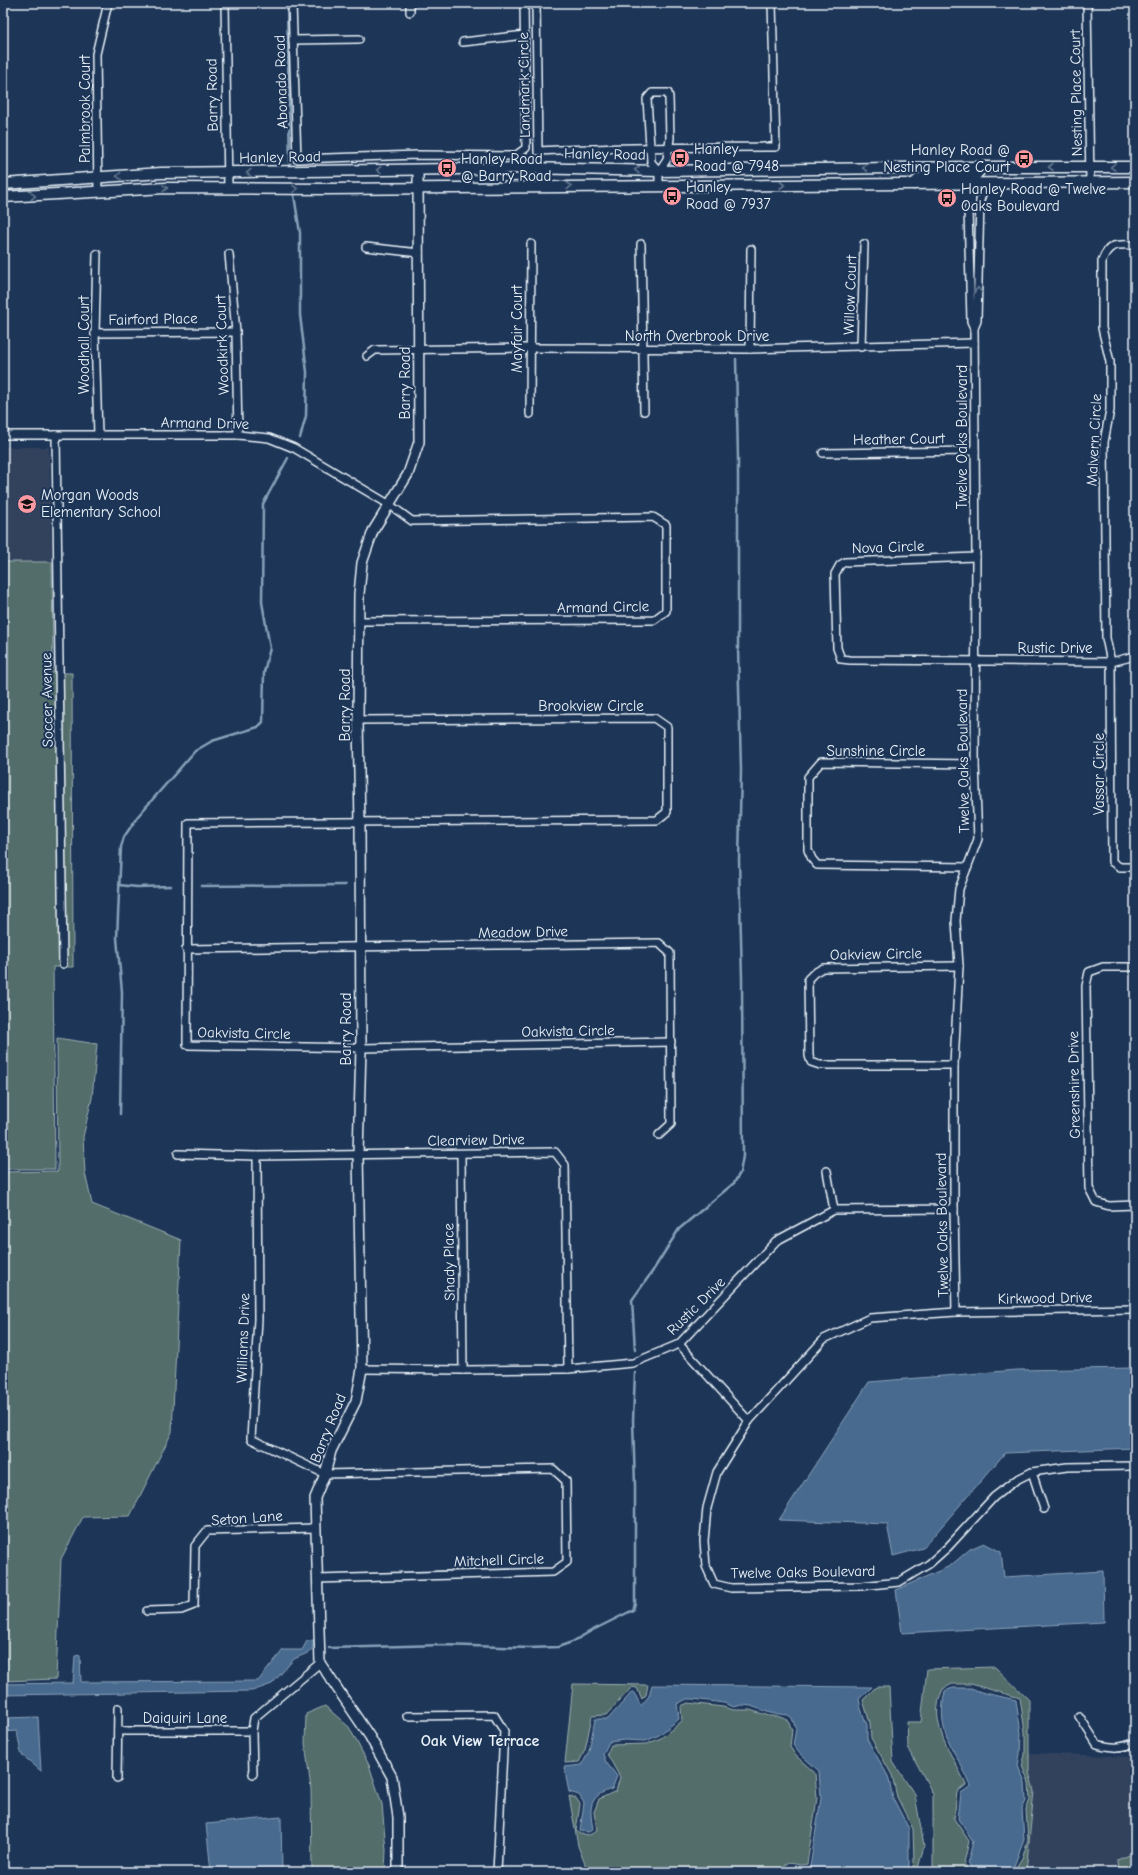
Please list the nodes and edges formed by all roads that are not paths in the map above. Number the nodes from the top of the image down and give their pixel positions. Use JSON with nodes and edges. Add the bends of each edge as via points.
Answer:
{"nodes":[{"id":1,"x":108,"y":3,"type":"edge"},
{"id":2,"x":225,"y":3,"type":"edge"},
{"id":3,"x":292,"y":3,"type":"edge"},
{"id":4,"x":410,"y":3,"type":"edge"},
{"id":5,"x":524,"y":3,"type":"edge"},
{"id":6,"x":536,"y":3,"type":"edge"},
{"id":7,"x":772,"y":3,"type":"edge"},
{"id":8,"x":1087,"y":3,"type":"edge"},
{"id":9,"x":410,"y":12,"type":"dead end"},
{"id":10,"x":525,"y":35,"type":"junction"},
{"id":11,"x":360,"y":39,"type":"dead end"},
{"id":12,"x":293,"y":40,"type":"junction"},
{"id":13,"x":463,"y":42,"type":"dead end"},
{"id":14,"x":649,"y":148,"type":"junction"},
{"id":15,"x":668,"y":148,"type":"junction"},
{"id":16,"x":418,"y":155,"type":"junction"},
{"id":17,"x":983,"y":167,"type":"junction"},
{"id":18,"x":1090,"y":167,"type":"junction"},
{"id":19,"x":1135,"y":167,"type":"edge"},
{"id":20,"x":418,"y":170,"type":"junction"},
{"id":21,"x":659,"y":170,"type":"junction"},
{"id":22,"x":227,"y":173,"type":"junction"},
{"id":23,"x":98,"y":178,"type":"junction"},
{"id":24,"x":1090,"y":182,"type":"junction"},
{"id":25,"x":1135,"y":182,"type":"edge"},
{"id":26,"x":991,"y":183,"type":"junction"},
{"id":27,"x":3,"y":184,"type":"edge"},
{"id":28,"x":914,"y":184,"type":"junction"},
{"id":29,"x":659,"y":186,"type":"junction"},
{"id":30,"x":228,"y":187,"type":"junction"},
{"id":31,"x":418,"y":188,"type":"junction"},
{"id":32,"x":98,"y":191,"type":"junction"},
{"id":33,"x":3,"y":197,"type":"edge"},
{"id":34,"x":968,"y":209,"type":"dead end"},
{"id":35,"x":968,"y":229,"type":"junction"},
{"id":36,"x":980,"y":229,"type":"junction"},
{"id":37,"x":531,"y":244,"type":"dead end"},
{"id":38,"x":641,"y":244,"type":"dead end"},
{"id":39,"x":864,"y":244,"type":"dead end"},
{"id":40,"x":1135,"y":245,"type":"edge"},
{"id":41,"x":366,"y":247,"type":"dead end"},
{"id":42,"x":750,"y":249,"type":"dead end"},
{"id":43,"x":419,"y":253,"type":"junction"},
{"id":44,"x":97,"y":254,"type":"dead end"},
{"id":45,"x":230,"y":254,"type":"dead end"},
{"id":46,"x":974,"y":328,"type":"junction"},
{"id":47,"x":236,"y":332,"type":"junction"},
{"id":48,"x":95,"y":333,"type":"junction"},
{"id":49,"x":974,"y":343,"type":"junction"},
{"id":50,"x":861,"y":347,"type":"junction"},
{"id":51,"x":530,"y":348,"type":"junction"},
{"id":52,"x":643,"y":349,"type":"junction"},
{"id":53,"x":750,"y":349,"type":"junction"},
{"id":54,"x":419,"y":350,"type":"junction"},
{"id":55,"x":367,"y":356,"type":"dead end"},
{"id":56,"x":644,"y":411,"type":"dead end"},
{"id":57,"x":530,"y":414,"type":"dead end"},
{"id":58,"x":3,"y":435,"type":"edge"},
{"id":59,"x":56,"y":435,"type":"junction"},
{"id":60,"x":98,"y":435,"type":"junction"},
{"id":61,"x":238,"y":435,"type":"junction"},
{"id":62,"x":975,"y":451,"type":"junction"},
{"id":63,"x":823,"y":453,"type":"dead end"},
{"id":64,"x":390,"y":505,"type":"junction"},
{"id":65,"x":976,"y":557,"type":"junction"},
{"id":66,"x":359,"y":621,"type":"junction"},
{"id":67,"x":1135,"y":656,"type":"edge"},
{"id":68,"x":974,"y":661,"type":"junction"},
{"id":69,"x":1111,"y":662,"type":"junction"},
{"id":70,"x":358,"y":720,"type":"junction"},
{"id":71,"x":975,"y":764,"type":"junction"},
{"id":72,"x":360,"y":823,"type":"junction"},
{"id":73,"x":968,"y":867,"type":"junction"},
{"id":74,"x":1135,"y":867,"type":"edge"},
{"id":75,"x":361,"y":946,"type":"junction"},
{"id":76,"x":186,"y":949,"type":"junction"},
{"id":77,"x":63,"y":964,"type":"dead end"},
{"id":78,"x":959,"y":966,"type":"junction"},
{"id":79,"x":1135,"y":967,"type":"edge"},
{"id":80,"x":671,"y":1042,"type":"junction"},
{"id":81,"x":361,"y":1048,"type":"junction"},
{"id":82,"x":954,"y":1065,"type":"junction"},
{"id":83,"x":659,"y":1135,"type":"dead end"},
{"id":84,"x":178,"y":1154,"type":"dead end"},
{"id":85,"x":358,"y":1154,"type":"junction"},
{"id":86,"x":460,"y":1154,"type":"junction"},
{"id":87,"x":257,"y":1156,"type":"junction"},
{"id":88,"x":827,"y":1171,"type":"dead end"},
{"id":89,"x":1135,"y":1205,"type":"edge"},
{"id":90,"x":954,"y":1208,"type":"junction"},
{"id":91,"x":834,"y":1210,"type":"junction"},
{"id":92,"x":1135,"y":1309,"type":"edge"},
{"id":93,"x":956,"y":1312,"type":"junction"},
{"id":94,"x":679,"y":1344,"type":"junction"},
{"id":95,"x":362,"y":1369,"type":"junction"},
{"id":96,"x":568,"y":1369,"type":"junction"},
{"id":97,"x":463,"y":1370,"type":"junction"},
{"id":98,"x":749,"y":1421,"type":"junction"},
{"id":99,"x":1135,"y":1466,"type":"edge"},
{"id":100,"x":1032,"y":1472,"type":"junction"},
{"id":101,"x":325,"y":1474,"type":"junction"},
{"id":102,"x":1044,"y":1509,"type":"dead end"},
{"id":103,"x":316,"y":1528,"type":"junction"},
{"id":104,"x":317,"y":1579,"type":"junction"},
{"id":105,"x":147,"y":1610,"type":"dead end"},
{"id":106,"x":320,"y":1663,"type":"junction"},
{"id":107,"x":118,"y":1708,"type":"dead end"},
{"id":108,"x":407,"y":1716,"type":"dead end"},
{"id":109,"x":1079,"y":1716,"type":"dead end"},
{"id":110,"x":118,"y":1731,"type":"junction"},
{"id":111,"x":252,"y":1731,"type":"junction"},
{"id":112,"x":1135,"y":1742,"type":"edge"},
{"id":113,"x":253,"y":1774,"type":"dead end"},
{"id":114,"x":118,"y":1778,"type":"dead end"},
{"id":115,"x":398,"y":1872,"type":"edge"},
{"id":116,"x":496,"y":1872,"type":"edge"}],
"edges":[{"from":1,"to":23,"type":"street","name":"Palmbrook Court","via":[[96,54]]},
{"from":2,"to":22,"type":"street","name":"Barry Road"},
{"from":3,"to":12,"type":"street","name":"Abonado Road"},
{"from":4,"to":9,"type":"street"},
{"from":5,"to":10,"type":"street","name":"Abonado Road"},
{"from":6,"to":14,"type":"street","name":"Landmark Circle","via":[[538,151]]},
{"from":7,"to":15,"type":"street","name":"Landmark Circle","via":[[776,147]]},
{"from":8,"to":18,"type":"street","name":"Nesting Place Court"},
{"from":10,"to":13,"type":"street"},
{"from":10,"to":16,"type":"street","name":"Abonado Road","via":[[526,148],[515,156]]},
{"from":11,"to":12,"type":"street"},
{"from":12,"to":16,"type":"street","name":"Abonado Road","via":[[297,159]]},
{"from":14,"to":15,"type":"street","name":"Landmark Circle"},
{"from":14,"to":15,"type":"street","via":[[646,99],[652,93],[664,92],[668,93],[669,98]]},
{"from":14,"to":21,"type":"street","via":[[651,162]]},
{"from":15,"to":21,"type":"street","via":[[668,159]]},
{"from":16,"to":20,"type":"street"},
{"from":18,"to":17,"type":"main road","name":"Hanley Road","one_way":true},
{"from":17,"to":21,"type":"main road","name":"Hanley Road","one_way":true},
{"from":17,"to":28,"type":"main road","via":[[975,176],[925,176]]},
{"from":19,"to":18,"type":"main road","name":"Hanley Road","one_way":true},
{"from":18,"to":24,"type":"street","name":"Nesting Place Court"},
{"from":21,"to":20,"type":"main road","name":"Hanley Road","one_way":true},
{"from":20,"to":22,"type":"main road","name":"Hanley Road","one_way":true},
{"from":20,"to":31,"type":"street","name":"Barry Road"},
{"from":21,"to":29,"type":"street"},
{"from":22,"to":23,"type":"main road","name":"Hanley Road","one_way":true,"via":[[161,173]]},
{"from":22,"to":30,"type":"street","name":"Barry Road"},
{"from":23,"to":27,"type":"main road","name":"Hanley Road"},
{"from":23,"to":32,"type":"street","name":"Palmbrook Court"},
{"from":24,"to":25,"type":"main road","name":"Hanley Road"},
{"from":24,"to":26,"type":"main road","name":"Hanley Road"},
{"from":26,"to":28,"type":"main road","name":"Hanley Road"},
{"from":26,"to":36,"type":"street","name":"Twelve Oaks Boulevard","via":[[980,200]]},
{"from":29,"to":28,"type":"main road","name":"Hanley Road","one_way":true},
{"from":31,"to":29,"type":"main road","name":"Hanley Road","one_way":true},
{"from":30,"to":31,"type":"main road","name":"Hanley Road","one_way":true},
{"from":32,"to":30,"type":"main road","name":"Hanley Road","one_way":true},
{"from":31,"to":43,"type":"street","name":"Barry Road"},
{"from":33,"to":32,"type":"main road","name":"Hanley Road","one_way":true},
{"from":34,"to":35,"type":"street","name":"Twelve Oaks Boulevard"},
{"from":35,"to":36,"type":"street"},
{"from":35,"to":46,"type":"street","name":"Twelve Oaks Boulevard","via":[[971,321]]},
{"from":46,"to":36,"type":"street","name":"Twelve Oaks Boulevard","one_way":true,"via":[[977,321]]},
{"from":37,"to":51,"type":"street","name":"Mayfair Court"},
{"from":38,"to":52,"type":"street"},
{"from":39,"to":50,"type":"street","name":"Willow Court"},
{"from":40,"to":69,"type":"street","name":"Malvern Circle","via":[[1115,246],[1106,251],[1102,261],[1102,328],[1110,362],[1110,410],[1104,442],[1106,638]]},
{"from":41,"to":43,"type":"street"},
{"from":42,"to":53,"type":"street"},
{"from":43,"to":54,"type":"street","name":"Barry Road"},
{"from":44,"to":48,"type":"street","name":"Woodhall Court"},
{"from":45,"to":47,"type":"street","name":"Woodkirk Court"},
{"from":46,"to":49,"type":"street","name":"Twelve Oaks Boulevard"},
{"from":47,"to":48,"type":"street","name":"Fairford Place"},
{"from":47,"to":61,"type":"street","name":"Woodkirk Court"},
{"from":48,"to":60,"type":"street","name":"Woodhall Court"},
{"from":49,"to":50,"type":"street","name":"North Overbrook Drive"},
{"from":49,"to":62,"type":"street","name":"Twelve Oaks Boulevard"},
{"from":50,"to":53,"type":"street","name":"North Overbrook Drive"},
{"from":51,"to":52,"type":"street","name":"North Overbrook Drive"},
{"from":51,"to":54,"type":"street","name":"North Overbrook Drive"},
{"from":51,"to":57,"type":"street","name":"Mayfair Court"},
{"from":52,"to":53,"type":"street","name":"North Overbrook Drive"},
{"from":52,"to":56,"type":"street"},
{"from":54,"to":55,"type":"street","name":"North Overbrook Drive","via":[[375,350]]},
{"from":54,"to":64,"type":"street","name":"Barry Road","via":[[419,442],[408,474]]},
{"from":58,"to":59,"type":"street","name":"Armand Drive"},
{"from":59,"to":60,"type":"street","name":"Armand Drive"},
{"from":59,"to":77,"type":"street","name":"Soccer Avenue"},
{"from":60,"to":61,"type":"street","name":"Armand Drive"},
{"from":61,"to":64,"type":"street","name":"Armand Drive","via":[[269,438],[294,448]]},
{"from":62,"to":63,"type":"street","name":"Heather Court"},
{"from":62,"to":65,"type":"street","name":"Twelve Oaks Boulevard"},
{"from":64,"to":66,"type":"street","name":"Barry Road","via":[[373,531],[362,563]]},
{"from":64,"to":66,"type":"street","name":"Armand Circle","via":[[412,521],[653,517],[666,525],[666,611],[654,620]]},
{"from":65,"to":68,"type":"street","name":"Twelve Oaks Boulevard"},
{"from":65,"to":68,"type":"street","name":"Nova Circle","via":[[846,562],[840,565],[835,574],[836,648],[841,659]]},
{"from":66,"to":70,"type":"street","name":"Barry Road"},
{"from":67,"to":69,"type":"street","name":"Rustic Drive"},
{"from":68,"to":69,"type":"street","name":"Rustic Drive"},
{"from":68,"to":71,"type":"street","name":"Twelve Oaks Boulevard"},
{"from":69,"to":74,"type":"street","name":"Vassar Circle","via":[[1112,862],[1120,867]]},
{"from":70,"to":72,"type":"street","name":"Barry Road"},
{"from":70,"to":72,"type":"street","name":"Brookview Circle","via":[[654,718],[666,727],[667,812],[657,820]]},
{"from":71,"to":73,"type":"street","name":"Twelve Oaks Boulevard","via":[[978,839]]},
{"from":71,"to":73,"type":"street","name":"Sunshine Circle","via":[[821,762],[808,777],[808,850],[817,864]]},
{"from":72,"to":75,"type":"street","name":"Barry Road"},
{"from":72,"to":76,"type":"street","name":"Oakvista Circle","via":[[188,823]]},
{"from":73,"to":78,"type":"street","name":"Twelve Oaks Boulevard","via":[[959,889],[957,909]]},
{"from":75,"to":76,"type":"street","name":"Meadow Drive"},
{"from":75,"to":80,"type":"street","name":"Meadow Drive","via":[[659,944],[670,953]]},
{"from":75,"to":81,"type":"street","name":"Barry Road"},
{"from":76,"to":81,"type":"street","name":"Oakvista Circle","via":[[187,1045]]},
{"from":78,"to":82,"type":"street","name":"Twelve Oaks Boulevard"},
{"from":78,"to":82,"type":"street","name":"Oakview Circle","via":[[823,968],[808,979],[811,1062],[820,1065]]},
{"from":79,"to":89,"type":"street","name":"Greenshire Drive","via":[[1096,969],[1089,972],[1086,986],[1089,1188],[1096,1202],[1109,1206]]},
{"from":80,"to":81,"type":"street","name":"Oakvista Circle"},
{"from":80,"to":83,"type":"street","name":"Meadow Drive","via":[[671,1124]]},
{"from":81,"to":85,"type":"street","name":"Barry Road"},
{"from":82,"to":90,"type":"street","name":"Twelve Oaks Boulevard"},
{"from":84,"to":87,"type":"street","name":"Clearview Drive"},
{"from":85,"to":86,"type":"street","name":"Clearview Drive"},
{"from":85,"to":87,"type":"street","name":"Clearview Drive"},
{"from":85,"to":95,"type":"street","name":"Barry Road"},
{"from":86,"to":96,"type":"street","name":"Clearview Drive","via":[[555,1152],[565,1165]]},
{"from":86,"to":97,"type":"street","name":"Shady Place"},
{"from":87,"to":101,"type":"street","name":"Williams Drive","via":[[258,1319],[251,1439]]},
{"from":88,"to":91,"type":"street"},
{"from":90,"to":91,"type":"street","name":"Rustic Drive"},
{"from":90,"to":93,"type":"street","name":"Twelve Oaks Boulevard"},
{"from":91,"to":94,"type":"street","name":"Rustic Drive","via":[[776,1241]]},
{"from":92,"to":93,"type":"street","name":"Kirkwood Drive"},
{"from":93,"to":98,"type":"street","name":"Twelve Oaks Boulevard","via":[[870,1318],[824,1339]]},
{"from":94,"to":96,"type":"street","name":"Rustic Drive","via":[[633,1363]]},
{"from":94,"to":98,"type":"street"},
{"from":95,"to":97,"type":"street","name":"Rustic Drive"},
{"from":95,"to":101,"type":"street","name":"Barry Road","via":[[356,1402],[331,1451]]},
{"from":96,"to":97,"type":"street","name":"Rustic Drive"},
{"from":98,"to":100,"type":"street","name":"Twelve Oaks Boulevard","via":[[717,1472],[707,1508],[704,1541],[706,1566],[714,1584],[731,1588],[861,1586],[899,1582],[929,1564],[994,1497],[1016,1480]]},
{"from":99,"to":100,"type":"street","name":"Twelve Oaks Boulevard","via":[[1067,1467]]},
{"from":100,"to":102,"type":"street"},
{"from":101,"to":103,"type":"street","name":"Barry Road","via":[[315,1498]]},
{"from":101,"to":104,"type":"street","name":"Mitchell Circle","via":[[553,1469],[566,1481],[567,1562],[553,1572]]},
{"from":103,"to":104,"type":"street","name":"Barry Road"},
{"from":103,"to":105,"type":"street","name":"Seton Lane","via":[[207,1531],[195,1546],[194,1605],[182,1610]]},
{"from":104,"to":106,"type":"street","name":"Barry Road"},
{"from":106,"to":111,"type":"street","via":[[254,1718]]},
{"from":106,"to":115,"type":"street","via":[[370,1737],[392,1777],[398,1817]]},
{"from":107,"to":110,"type":"street"},
{"from":108,"to":116,"type":"street","via":[[494,1715],[504,1731]]},
{"from":109,"to":112,"type":"street","via":[[1097,1744],[1126,1747]]},
{"from":110,"to":111,"type":"street","name":"Daiquiri Lane"},
{"from":110,"to":114,"type":"street"},
{"from":111,"to":113,"type":"street"}]}
